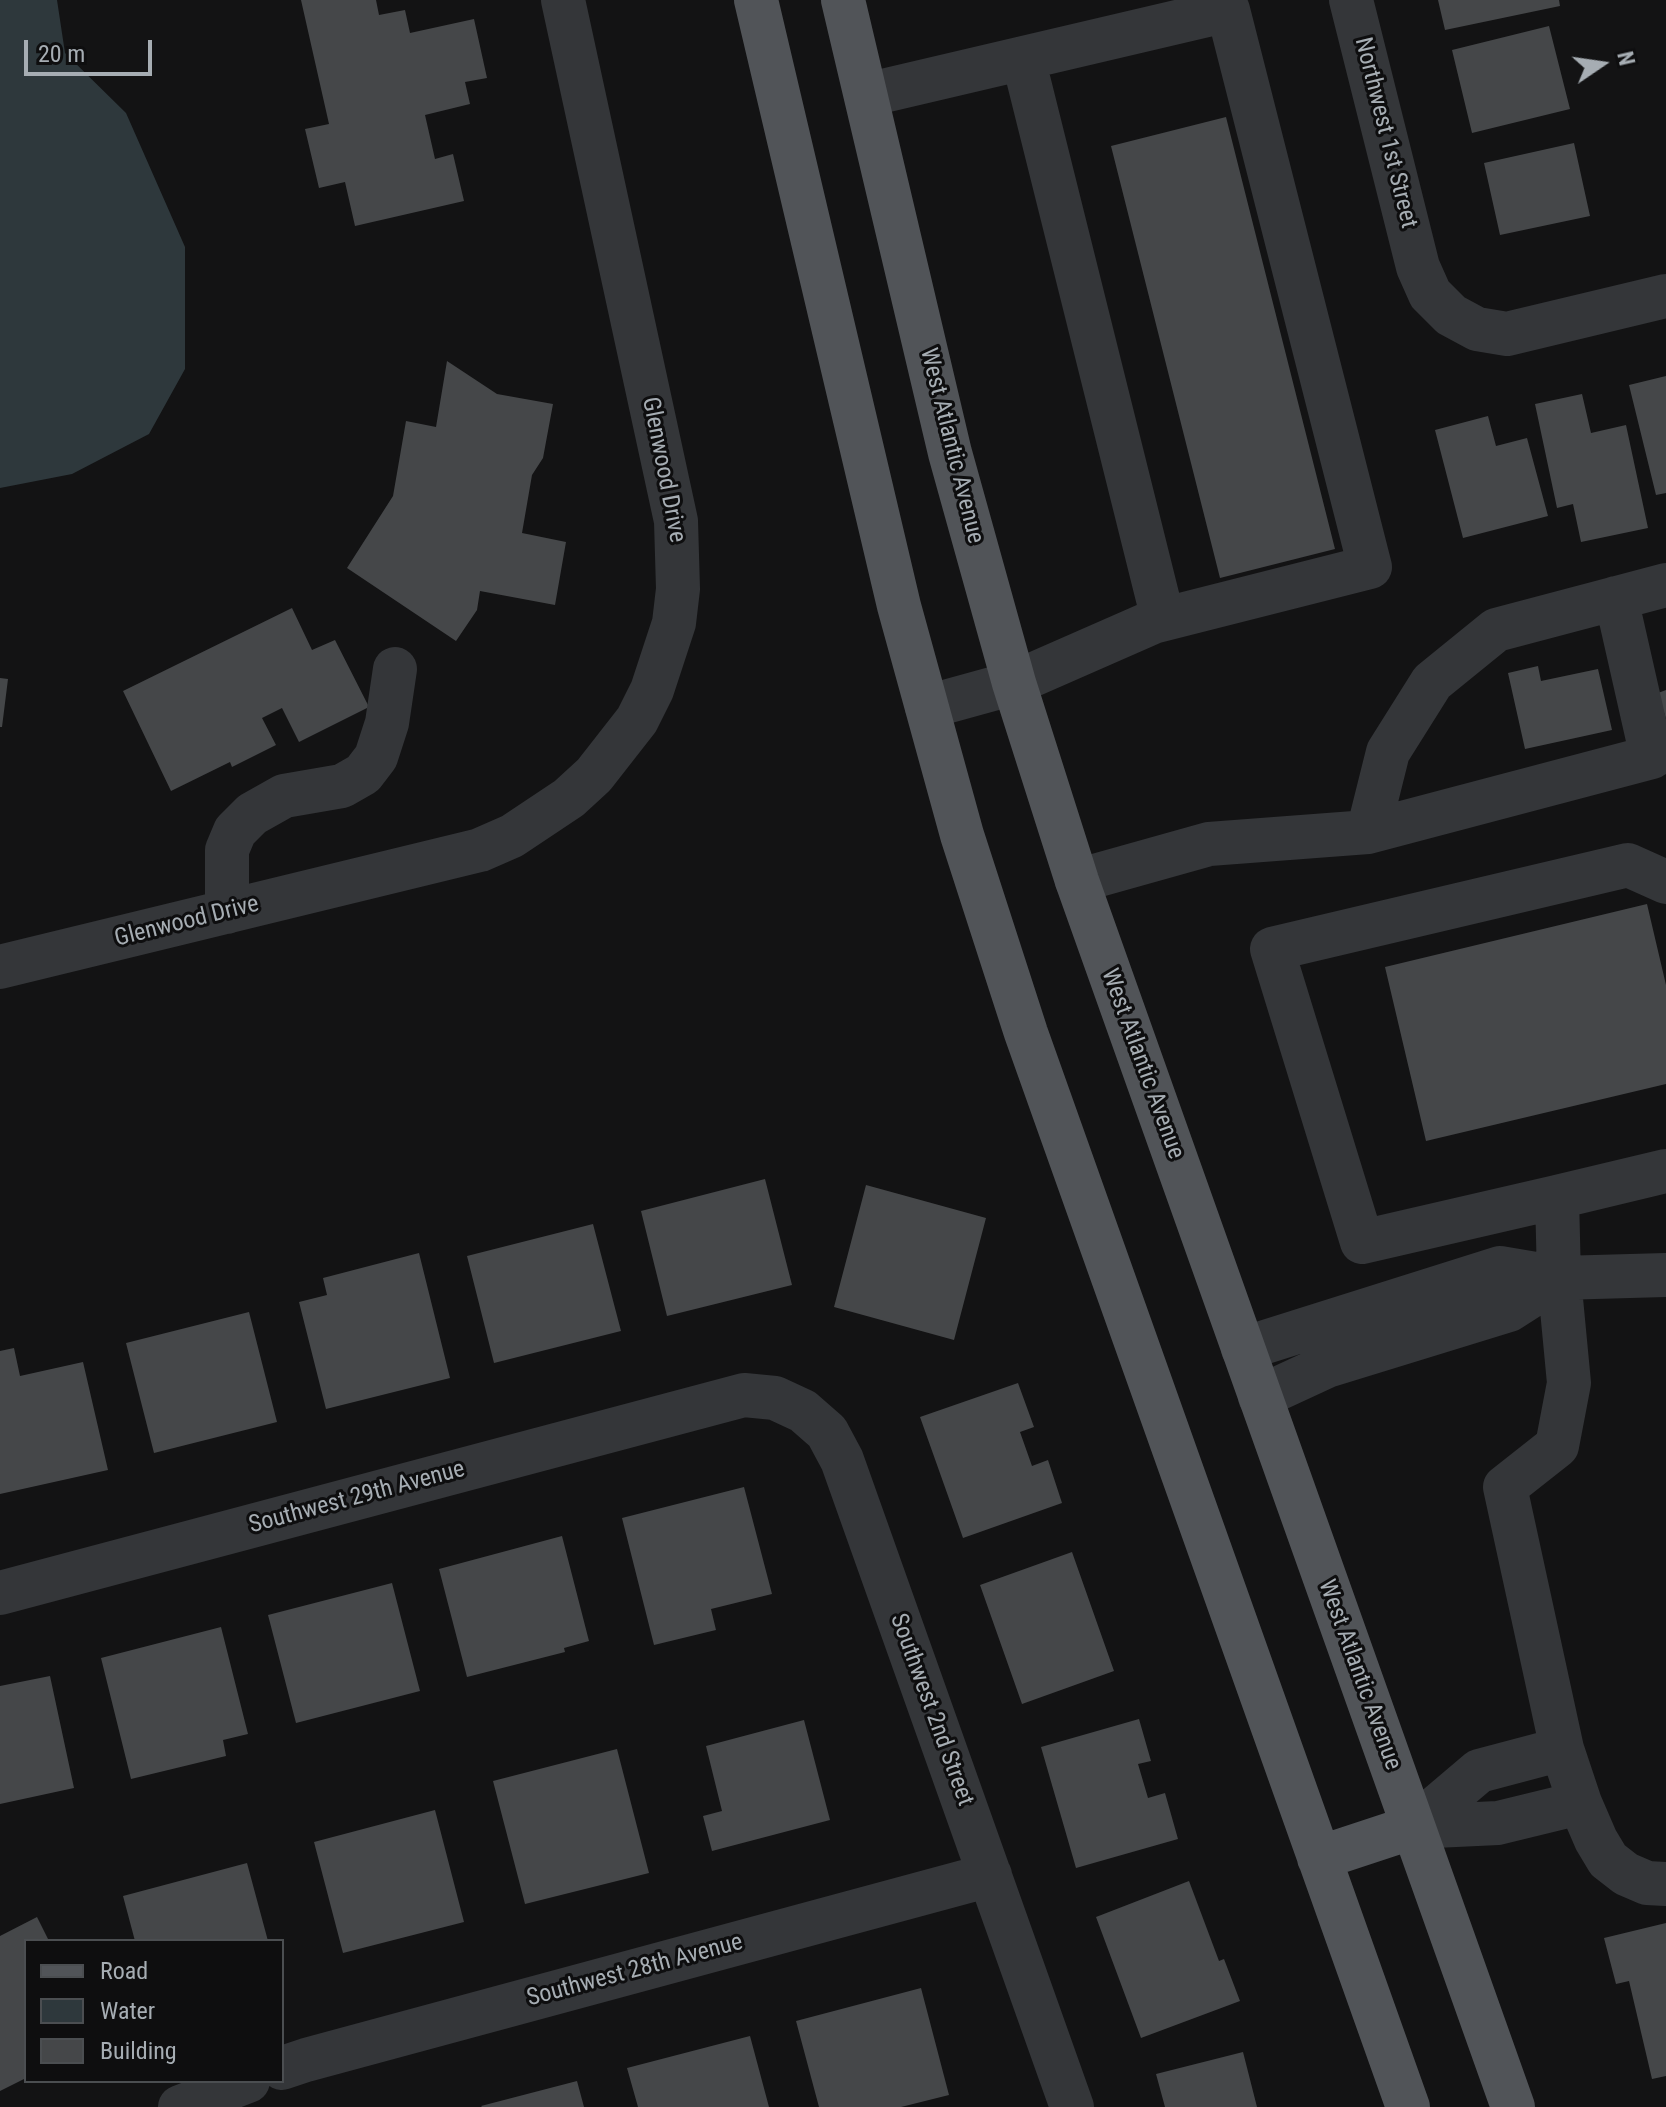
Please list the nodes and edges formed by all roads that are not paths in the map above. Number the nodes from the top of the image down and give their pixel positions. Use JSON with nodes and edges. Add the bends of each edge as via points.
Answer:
{"nodes":[{"id":1,"x":563,"y":0,"type":"edge"},
{"id":2,"x":756,"y":0,"type":"edge"},
{"id":3,"x":843,"y":0,"type":"edge"},
{"id":4,"x":1351,"y":0,"type":"edge"},
{"id":5,"x":1023,"y":58,"type":"junction"},
{"id":6,"x":866,"y":95,"type":"junction"},
{"id":7,"x":1666,"y":296,"type":"edge"},
{"id":8,"x":1666,"y":585,"type":"edge"},
{"id":9,"x":1616,"y":598,"type":"junction"},
{"id":10,"x":1163,"y":619,"type":"junction"},
{"id":11,"x":395,"y":669,"type":"dead end"},
{"id":12,"x":1014,"y":683,"type":"junction"},
{"id":13,"x":927,"y":707,"type":"junction"},
{"id":14,"x":1368,"y":832,"type":"junction"},
{"id":15,"x":1077,"y":881,"type":"junction"},
{"id":16,"x":1666,"y":882,"type":"edge"},
{"id":17,"x":227,"y":912,"type":"junction"},
{"id":18,"x":0,"y":967,"type":"edge"},
{"id":19,"x":1666,"y":1171,"type":"edge"},
{"id":20,"x":1557,"y":1197,"type":"junction"},
{"id":21,"x":1666,"y":1275,"type":"edge"},
{"id":22,"x":1559,"y":1278,"type":"junction"},
{"id":23,"x":1243,"y":1349,"type":"junction"},
{"id":24,"x":1260,"y":1397,"type":"junction"},
{"id":25,"x":713,"y":1402,"type":"joint"},
{"id":26,"x":0,"y":1593,"type":"edge"},
{"id":27,"x":1562,"y":1749,"type":"junction"},
{"id":28,"x":1580,"y":1803,"type":"junction"},
{"id":29,"x":1413,"y":1827,"type":"junction"},
{"id":30,"x":1319,"y":1858,"type":"junction"},
{"id":31,"x":990,"y":1875,"type":"junction"},
{"id":32,"x":1666,"y":1884,"type":"edge"},
{"id":33,"x":284,"y":2067,"type":"edge"},
{"id":34,"x":243,"y":2083,"type":"edge"},
{"id":35,"x":180,"y":2107,"type":"edge"},
{"id":36,"x":1072,"y":2107,"type":"edge"},
{"id":37,"x":1408,"y":2107,"type":"edge"},
{"id":38,"x":1513,"y":2107,"type":"edge"}],
"edges":[{"from":1,"to":17,"type":"street","name":"Glenwood Drive","via":[[676,521],[678,589],[664,657],[637,720],[617,749],[569,798],[512,836],[480,850]]},
{"from":2,"to":13,"type":"main road"},
{"from":3,"to":6,"type":"main road","name":"West Atlantic Avenue"},
{"from":4,"to":7,"type":"street","name":"Northwest 1st Street","via":[[1418,267],[1430,294],[1451,315],[1477,329],[1507,334]]},
{"from":5,"to":6,"type":"street"},
{"from":5,"to":10,"type":"street"},
{"from":5,"to":10,"type":"street","via":[[1228,10],[1370,567]]},
{"from":6,"to":12,"type":"main road","name":"West Atlantic Avenue","via":[[950,453]]},
{"from":8,"to":9,"type":"street"},
{"from":9,"to":14,"type":"street","via":[[1496,630],[1432,682],[1388,752]]},
{"from":9,"to":14,"type":"street","via":[[1652,757]]},
{"from":10,"to":12,"type":"street"},
{"from":11,"to":17,"type":"street","via":[[387,723],[376,757],[363,774],[342,786],[284,796],[235,831],[227,850]]},
{"from":12,"to":13,"type":"street"},
{"from":12,"to":15,"type":"main road","name":"West Atlantic Avenue"},
{"from":13,"to":30,"type":"main road","via":[[1026,1033]]},
{"from":14,"to":15,"type":"street","via":[[1209,844]]},
{"from":15,"to":23,"type":"main road","name":"West Atlantic Avenue"},
{"from":16,"to":20,"type":"street","via":[[1628,865],[1272,949],[1362,1242]]},
{"from":17,"to":18,"type":"street","name":"Glenwood Drive"},
{"from":19,"to":20,"type":"street"},
{"from":20,"to":22,"type":"street"},
{"from":21,"to":22,"type":"street"},
{"from":22,"to":23,"type":"street","via":[[1500,1268]]},
{"from":22,"to":24,"type":"street","via":[[1509,1310],[1327,1366]]},
{"from":22,"to":27,"type":"street","via":[[1569,1383],[1557,1446],[1505,1487]]},
{"from":23,"to":24,"type":"main road","name":"West Atlantic Avenue"},
{"from":24,"to":29,"type":"main road","name":"West Atlantic Avenue"},
{"from":25,"to":26,"type":"street","name":"Southwest 29th Avenue"},
{"from":25,"to":31,"type":"street","name":"Southwest 2nd Street","via":[[744,1395],[775,1398],[803,1411],[827,1432],[842,1460]]},
{"from":27,"to":28,"type":"street"},
{"from":27,"to":29,"type":"street","via":[[1479,1771]]},
{"from":28,"to":29,"type":"street","via":[[1498,1823]]},
{"from":28,"to":32,"type":"street","via":[[1608,1860],[1647,1883]]},
{"from":29,"to":30,"type":"main road"},
{"from":29,"to":38,"type":"main road","name":"West Atlantic Avenue"},
{"from":30,"to":37,"type":"main road"},
{"from":31,"to":33,"type":"street","name":"Southwest 28th Avenue"},
{"from":31,"to":36,"type":"street","name":"Southwest 2nd Street"},
{"from":34,"to":35,"type":"street"}]}
